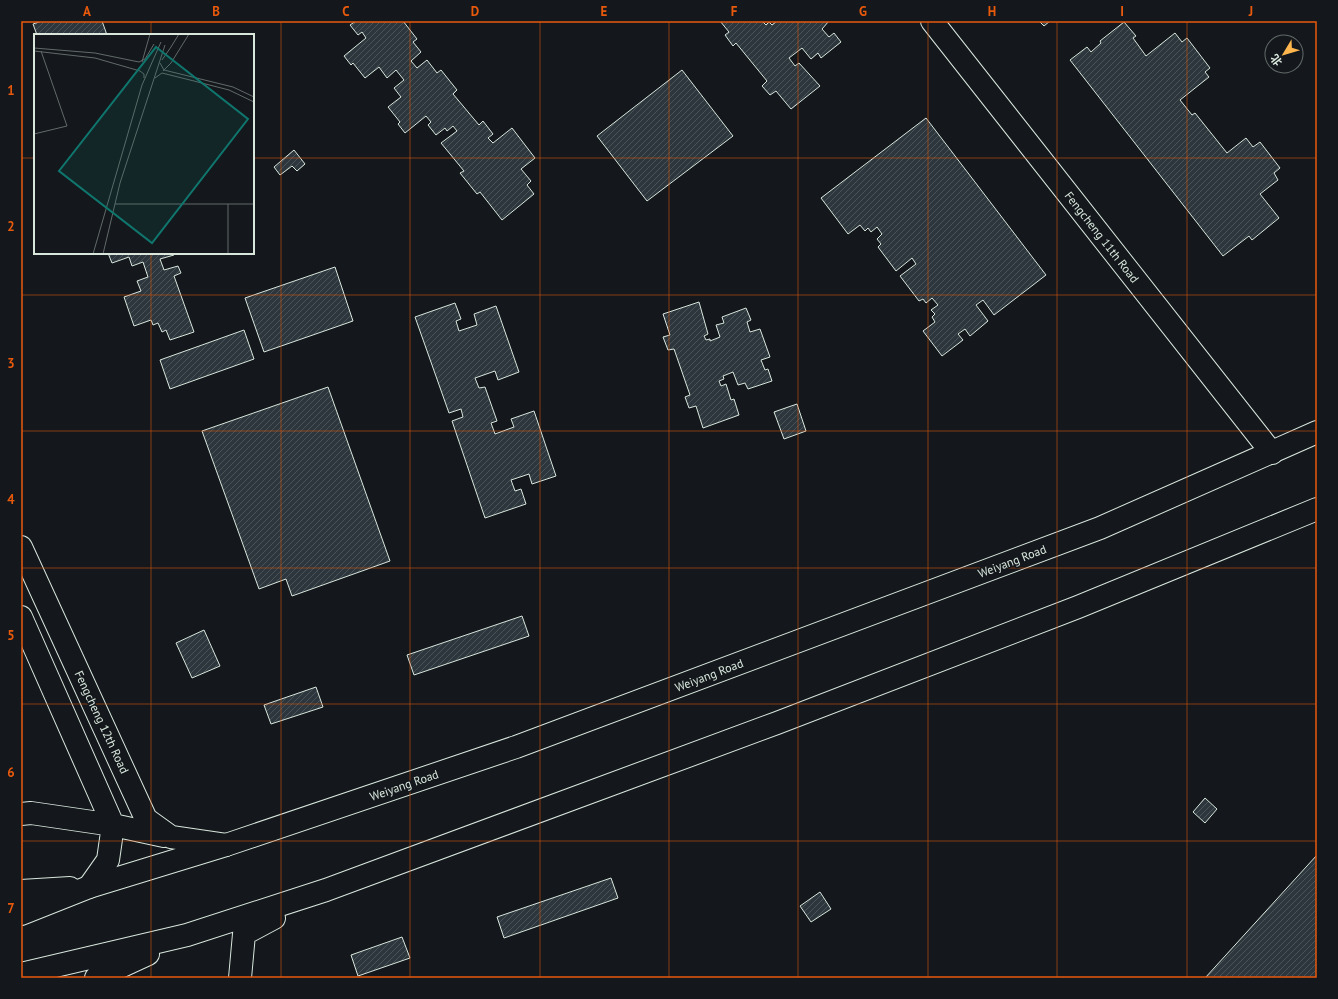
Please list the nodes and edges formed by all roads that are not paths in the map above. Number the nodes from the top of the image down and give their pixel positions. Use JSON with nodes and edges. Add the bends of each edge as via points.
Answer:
{"nodes":[{"id":1,"x":932,"y":21,"type":"edge"},
{"id":2,"x":1317,"y":432,"type":"edge"},
{"id":3,"x":1272,"y":453,"type":"junction"},
{"id":4,"x":1317,"y":510,"type":"edge"},
{"id":5,"x":21,"y":547,"type":"edge"},
{"id":6,"x":21,"y":617,"type":"edge"},
{"id":7,"x":21,"y":814,"type":"edge"},
{"id":8,"x":113,"y":825,"type":"junction"},
{"id":9,"x":171,"y":837,"type":"junction"},
{"id":10,"x":226,"y":846,"type":"junction"},
{"id":11,"x":89,"y":887,"type":"junction"},
{"id":12,"x":326,"y":890,"type":"junction"},
{"id":13,"x":21,"y":891,"type":"edge"},
{"id":14,"x":21,"y":914,"type":"edge"},
{"id":15,"x":187,"y":935,"type":"junction"},
{"id":16,"x":21,"y":974,"type":"edge"},
{"id":17,"x":96,"y":978,"type":"edge"},
{"id":18,"x":240,"y":978,"type":"edge"}],
"edges":[{"from":1,"to":3,"type":"main road","name":"Fengcheng 11th Road"},
{"from":2,"to":3,"type":"main road","name":"Weiyang Road"},
{"from":3,"to":10,"type":"main road","name":"Weiyang Road","via":[[1100,528],[516,747]]},
{"from":4,"to":12,"type":"main road","via":[[1078,607],[799,714]]},
{"from":5,"to":9,"type":"main road","name":"Fengcheng 12th Road","via":[[146,819]]},
{"from":6,"to":8,"type":"main road"},
{"from":7,"to":8,"type":"main road"},
{"from":8,"to":9,"type":"main road"},
{"from":8,"to":11,"type":"main road","via":[[108,860]]},
{"from":9,"to":10,"type":"main road","name":"Fengcheng 12th Road"},
{"from":10,"to":11,"type":"main road","name":"Weiyang Road"},
{"from":11,"to":13,"type":"main road"},
{"from":11,"to":14,"type":"main road"},
{"from":12,"to":15,"type":"main road"},
{"from":12,"to":18,"type":"main road","via":[[244,934]]},
{"from":15,"to":16,"type":"main road"},
{"from":15,"to":17,"type":"main road"}]}
